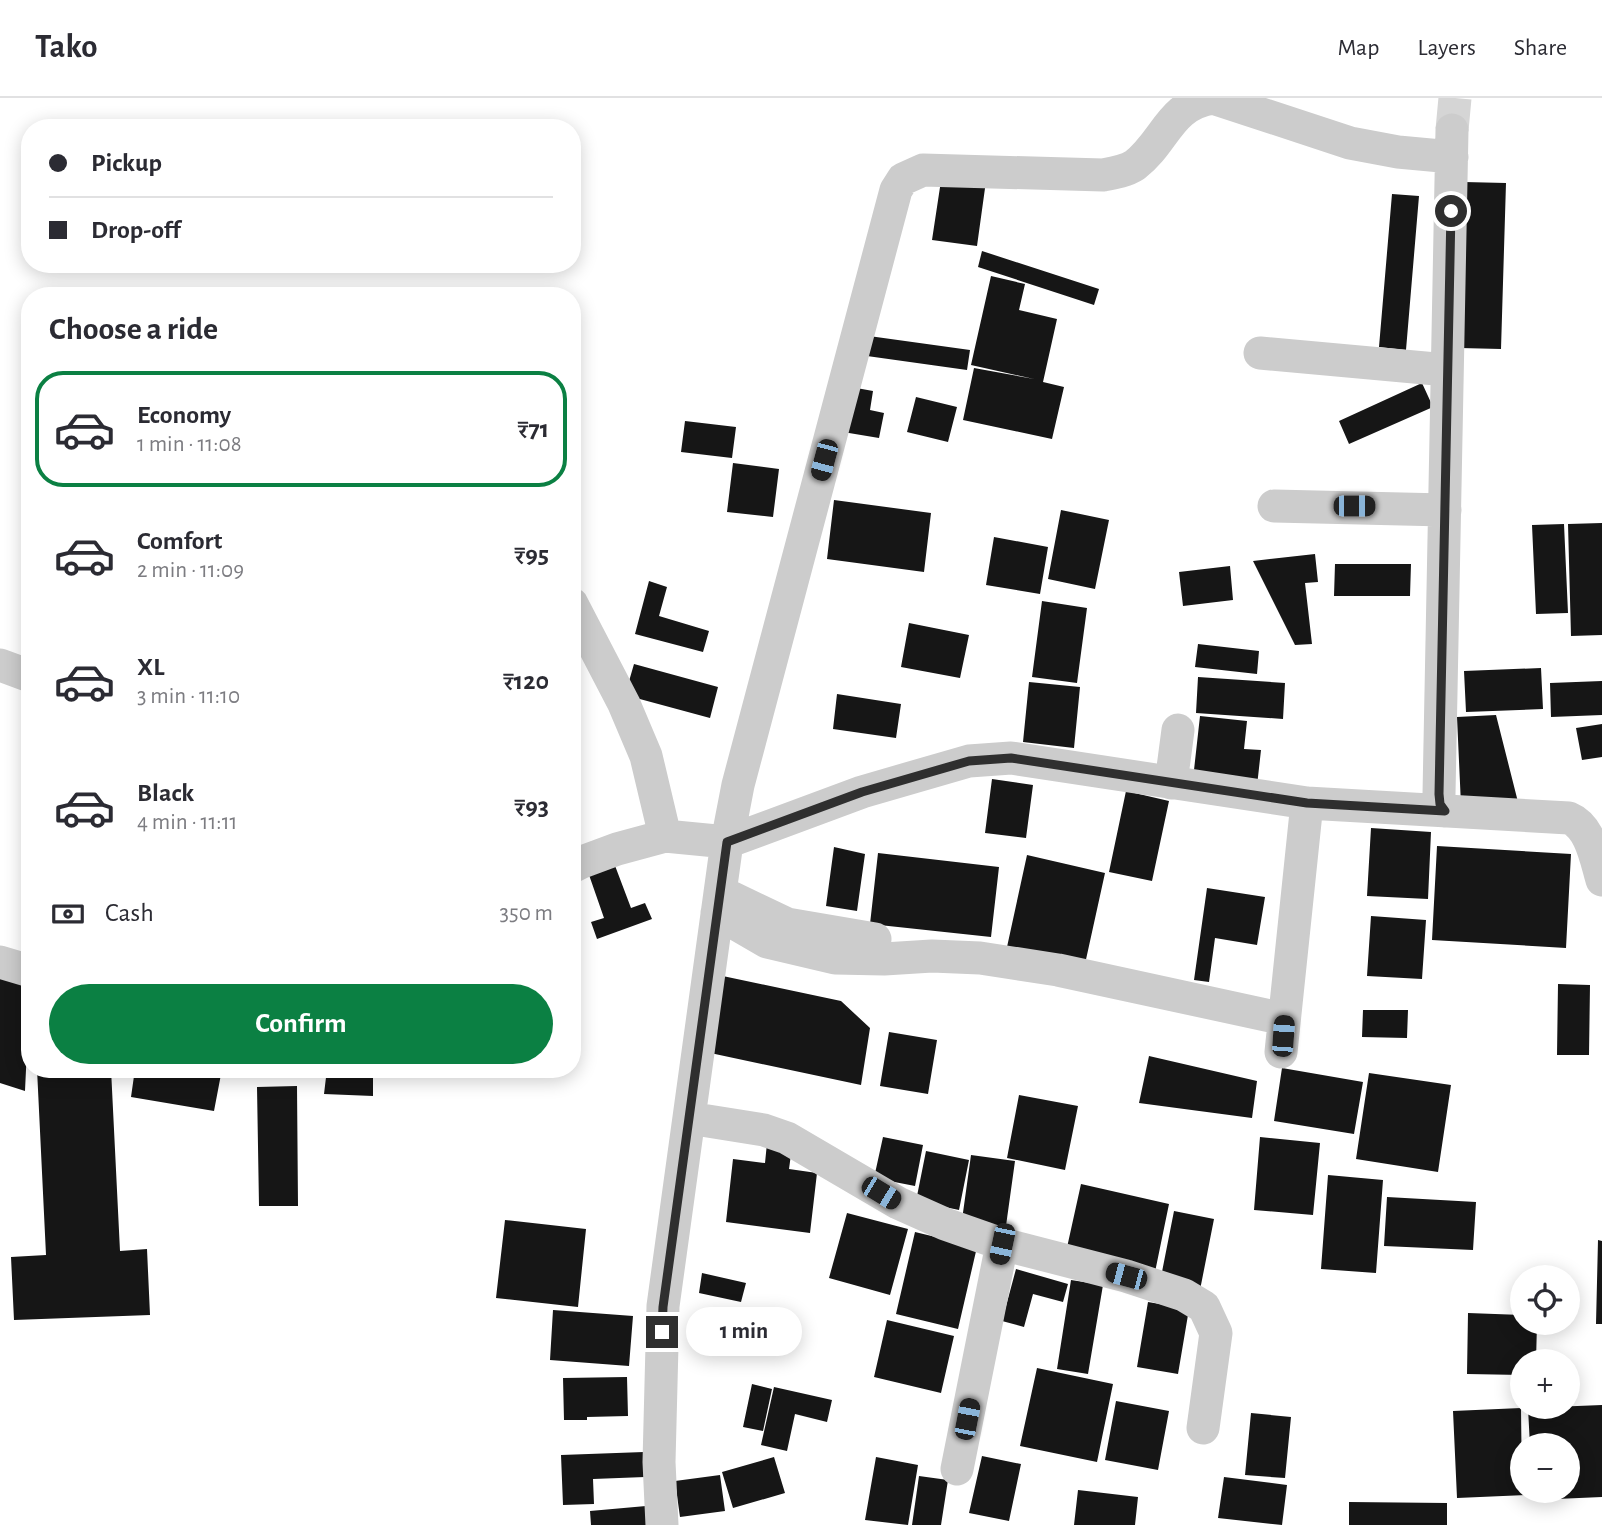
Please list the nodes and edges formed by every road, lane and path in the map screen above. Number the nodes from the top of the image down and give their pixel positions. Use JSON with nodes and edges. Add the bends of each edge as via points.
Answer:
{"nodes":[{"id":1,"x":1260,"y":353,"type":"dead end"},
{"id":2,"x":1447,"y":370,"type":"junction"},
{"id":3,"x":1274,"y":506,"type":"dead end"},
{"id":4,"x":1445,"y":510,"type":"junction"},
{"id":5,"x":581,"y":622,"type":"edge"},
{"id":6,"x":0,"y":666,"type":"edge"},
{"id":7,"x":21,"y":673,"type":"edge"},
{"id":8,"x":1178,"y":730,"type":"dead end"},
{"id":9,"x":1171,"y":783,"type":"junction"},
{"id":10,"x":1307,"y":803,"type":"junction"},
{"id":11,"x":1445,"y":811,"type":"junction"},
{"id":12,"x":665,"y":836,"type":"junction"},
{"id":13,"x":727,"y":842,"type":"junction"},
{"id":14,"x":581,"y":861,"type":"edge"},
{"id":15,"x":1602,"y":880,"type":"edge"},
{"id":16,"x":718,"y":903,"type":"junction"},
{"id":17,"x":875,"y":939,"type":"dead end"},
{"id":18,"x":0,"y":962,"type":"edge"},
{"id":19,"x":21,"y":968,"type":"edge"},
{"id":20,"x":1284,"y":1019,"type":"junction"},
{"id":21,"x":1281,"y":1052,"type":"dead end"},
{"id":22,"x":689,"y":1118,"type":"junction"},
{"id":23,"x":1002,"y":1244,"type":"junction"},
{"id":24,"x":1203,"y":1428,"type":"dead end"},
{"id":25,"x":957,"y":1469,"type":"dead end"},
{"id":26,"x":662,"y":1525,"type":"edge"}],
"edges":[{"from":1,"to":2,"type":"street"},
{"from":2,"to":4,"type":"street"},
{"from":2,"to":13,"type":"street","via":[[1452,144],[1398,152],[1350,143],[1213,98],[1183,110],[1127,169],[1103,175],[923,170],[903,179],[888,217],[738,785]]},
{"from":3,"to":4,"type":"street"},
{"from":4,"to":11,"type":"street","via":[[1439,794]]},
{"from":5,"to":12,"type":"street","via":[[637,734],[653,777]]},
{"from":6,"to":7,"type":"street"},
{"from":8,"to":9,"type":"street"},
{"from":9,"to":10,"type":"street"},
{"from":9,"to":13,"type":"street","via":[[1011,758],[969,761],[862,792]]},
{"from":10,"to":11,"type":"street"},
{"from":10,"to":20,"type":"street"},
{"from":11,"to":15,"type":"street","via":[[1577,821]]},
{"from":12,"to":13,"type":"street"},
{"from":12,"to":14,"type":"street"},
{"from":13,"to":16,"type":"street"},
{"from":16,"to":17,"type":"street","via":[[787,924]]},
{"from":16,"to":20,"type":"street","via":[[767,942],[835,958],[980,958],[1058,970]]},
{"from":16,"to":22,"type":"street"},
{"from":18,"to":19,"type":"street"},
{"from":20,"to":21,"type":"street"},
{"from":22,"to":23,"type":"street","via":[[787,1138],[898,1203]]},
{"from":22,"to":26,"type":"street","via":[[663,1307]]},
{"from":23,"to":24,"type":"street","via":[[1126,1276],[1184,1295],[1204,1307],[1216,1334]]},
{"from":23,"to":25,"type":"street"}]}
